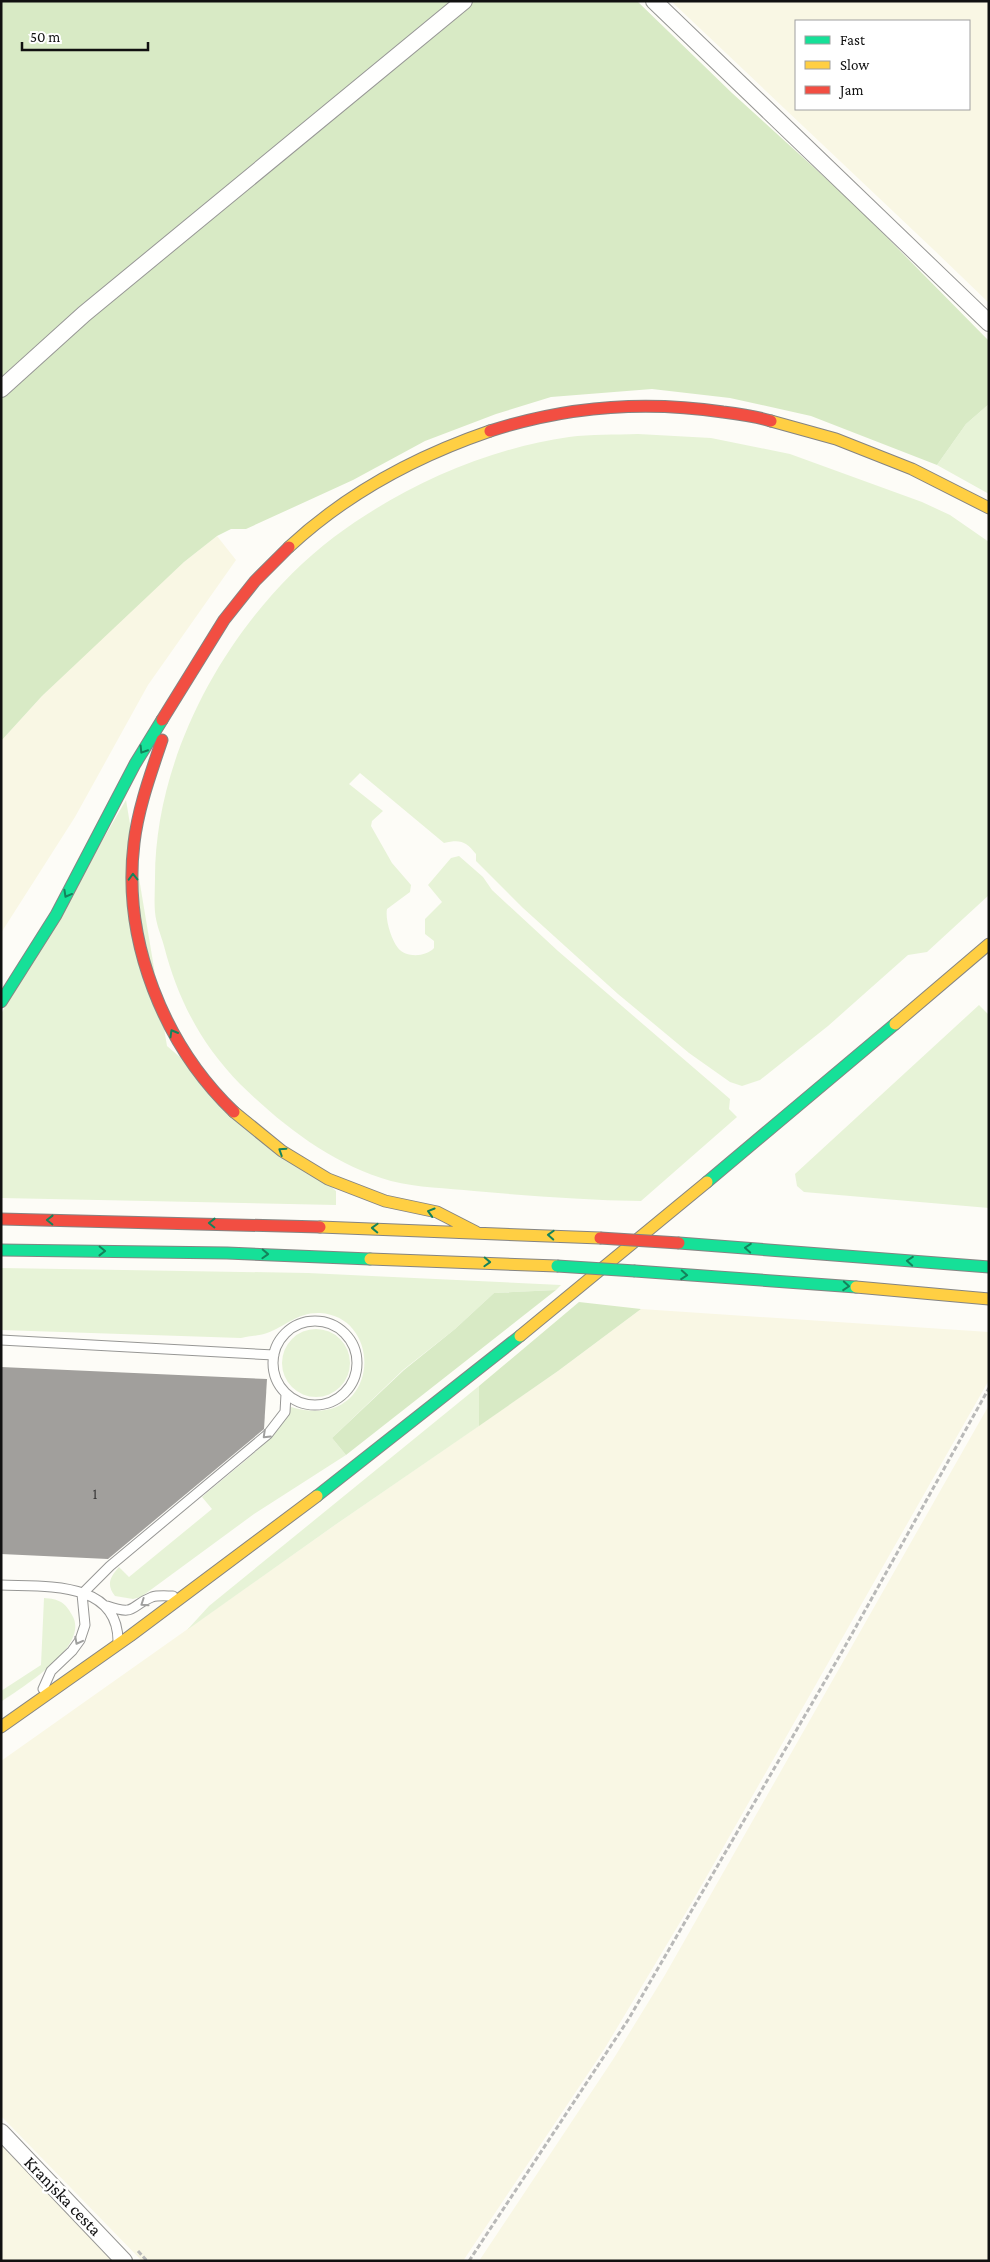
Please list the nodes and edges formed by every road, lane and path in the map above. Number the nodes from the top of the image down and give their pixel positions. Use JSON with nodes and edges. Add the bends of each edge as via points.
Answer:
{"nodes":[{"id":1,"x":464,"y":1,"type":"edge"},
{"id":2,"x":654,"y":1,"type":"edge"},
{"id":3,"x":989,"y":323,"type":"edge"},
{"id":4,"x":1,"y":389,"type":"edge"},
{"id":5,"x":989,"y":508,"type":"edge"},
{"id":6,"x":178,"y":694,"type":"junction"},
{"id":7,"x":989,"y":944,"type":"edge"},
{"id":8,"x":1,"y":1002,"type":"edge"},
{"id":9,"x":1,"y":1219,"type":"edge"},
{"id":10,"x":476,"y":1232,"type":"junction"},
{"id":11,"x":1,"y":1250,"type":"edge"},
{"id":12,"x":989,"y":1267,"type":"edge"},
{"id":13,"x":989,"y":1299,"type":"edge"},
{"id":14,"x":1,"y":1340,"type":"edge"},
{"id":15,"x":274,"y":1355,"type":"junction"},
{"id":16,"x":989,"y":1388,"type":"edge"},
{"id":17,"x":286,"y":1394,"type":"junction"},
{"id":18,"x":1,"y":1585,"type":"edge"},
{"id":19,"x":82,"y":1594,"type":"junction"},
{"id":20,"x":183,"y":1596,"type":"junction"},
{"id":21,"x":107,"y":1606,"type":"junction"},
{"id":22,"x":118,"y":1643,"type":"junction"},
{"id":23,"x":37,"y":1702,"type":"junction"},
{"id":24,"x":1,"y":1727,"type":"edge"},
{"id":25,"x":1,"y":2132,"type":"edge"},
{"id":26,"x":124,"y":2261,"type":"edge"},
{"id":27,"x":469,"y":2261,"type":"edge"}],
"edges":[{"from":1,"to":4,"type":"street","via":[[84,314]]},
{"from":2,"to":3,"type":"street"},
{"from":5,"to":6,"type":"main road","via":[[919,472],[858,446],[751,414],[646,404],[580,409],[516,421],[406,464],[323,518],[255,581],[198,658]]},
{"from":6,"to":8,"type":"main road","one_way":true,"via":[[136,761],[45,934]]},
{"from":10,"to":6,"type":"main road","one_way":true,"via":[[433,1211],[369,1196],[318,1174],[278,1149],[244,1122],[204,1080],[170,1031],[151,985],[141,947],[133,874],[140,815]]},
{"from":7,"to":20,"type":"main road","via":[[696,1193],[520,1336],[304,1506]]},
{"from":10,"to":9,"type":"main road","one_way":true},
{"from":12,"to":10,"type":"main road","one_way":true,"bridge":true,"via":[[678,1243]]},
{"from":11,"to":13,"type":"main road","one_way":true,"bridge":true,"via":[[226,1253],[557,1266]]},
{"from":14,"to":15,"type":"lane"},
{"from":15,"to":17,"type":"lane","via":[[274,1369]]},
{"from":15,"to":17,"type":"lane","via":[[288,1332],[313,1322],[338,1328],[355,1349],[358,1363],[355,1376],[349,1389],[338,1399],[311,1405]]},
{"from":16,"to":27,"type":"path","via":[[843,1650],[628,2020]]},
{"from":17,"to":19,"type":"lane","one_way":true,"via":[[285,1412],[268,1434],[110,1566]]},
{"from":18,"to":19,"type":"lane","via":[[68,1588]]},
{"from":19,"to":21,"type":"lane"},
{"from":19,"to":23,"type":"lane","one_way":true,"via":[[85,1625],[80,1640],[51,1671]]},
{"from":20,"to":21,"type":"lane","one_way":true,"via":[[153,1597],[135,1609],[122,1611]]},
{"from":20,"to":22,"type":"main road"},
{"from":21,"to":22,"type":"lane","via":[[116,1622]]},
{"from":22,"to":23,"type":"main road"},
{"from":23,"to":24,"type":"main road"},
{"from":25,"to":26,"type":"street","name":"Kranjska cesta"}]}
